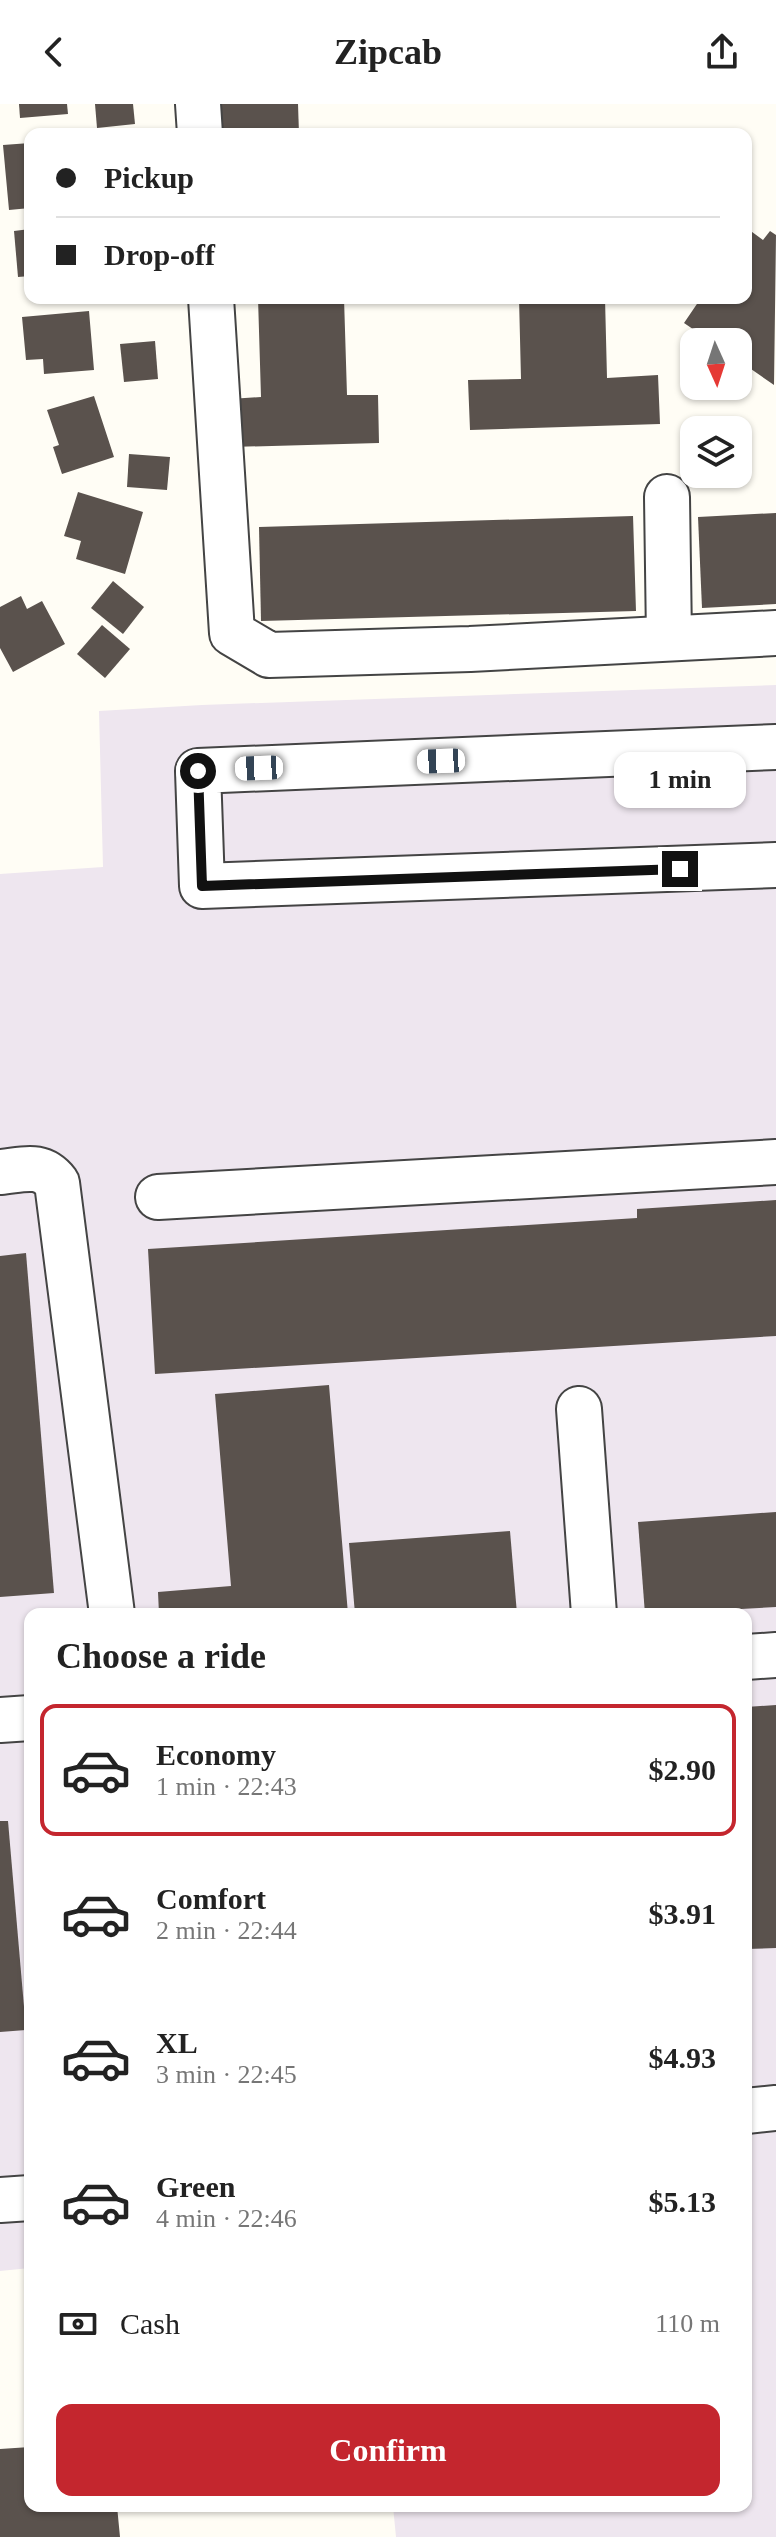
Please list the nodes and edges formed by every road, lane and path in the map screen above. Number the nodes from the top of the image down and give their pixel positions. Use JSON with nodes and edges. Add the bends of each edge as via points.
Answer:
{"nodes":[{"id":1,"x":198,"y":104,"type":"edge"},
{"id":2,"x":200,"y":128,"type":"edge"},
{"id":3,"x":211,"y":304,"type":"edge"},
{"id":4,"x":667,"y":497,"type":"dead end"},
{"id":5,"x":776,"y":633,"type":"edge"},
{"id":6,"x":669,"y":638,"type":"junction"},
{"id":7,"x":776,"y":747,"type":"edge"},
{"id":8,"x":776,"y":865,"type":"edge"},
{"id":9,"x":776,"y":1162,"type":"edge"},
{"id":10,"x":0,"y":1172,"type":"edge"},
{"id":11,"x":158,"y":1197,"type":"dead end"},
{"id":12,"x":579,"y":1409,"type":"dead end"},
{"id":13,"x":111,"y":1602,"type":"edge"},
{"id":14,"x":594,"y":1608,"type":"edge"},
{"id":15,"x":776,"y":1655,"type":"edge"},
{"id":16,"x":752,"y":1657,"type":"edge"},
{"id":17,"x":24,"y":1718,"type":"edge"},
{"id":18,"x":0,"y":1720,"type":"edge"},
{"id":19,"x":776,"y":2108,"type":"edge"},
{"id":20,"x":752,"y":2110,"type":"edge"},
{"id":21,"x":24,"y":2198,"type":"edge"},
{"id":22,"x":0,"y":2200,"type":"edge"}],
"edges":[{"from":1,"to":2,"type":"street"},
{"from":3,"to":6,"type":"street","via":[[232,633],[245,643],[269,655]]},
{"from":4,"to":6,"type":"street"},
{"from":5,"to":6,"type":"street"},
{"from":7,"to":8,"type":"street","via":[[198,771],[202,886]]},
{"from":9,"to":11,"type":"street"},
{"from":10,"to":13,"type":"street","via":[[41,1169],[57,1183]]},
{"from":12,"to":14,"type":"street"},
{"from":15,"to":16,"type":"street"},
{"from":17,"to":18,"type":"street"},
{"from":19,"to":20,"type":"street"},
{"from":21,"to":22,"type":"street"}]}
